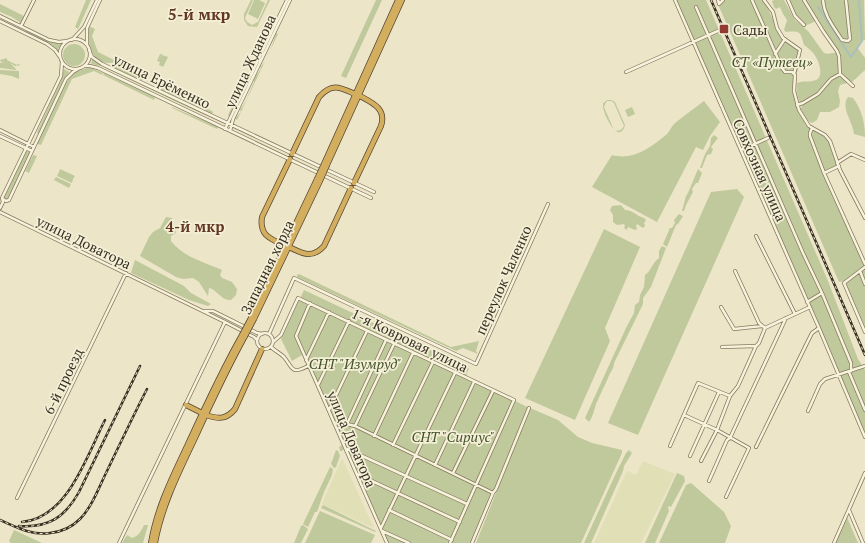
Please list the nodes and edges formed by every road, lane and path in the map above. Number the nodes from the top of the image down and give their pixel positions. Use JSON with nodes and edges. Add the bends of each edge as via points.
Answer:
{"nodes":[{"id":1,"x":34,"y":0,"type":"edge"},
{"id":2,"x":96,"y":0,"type":"edge"},
{"id":3,"x":100,"y":0,"type":"edge"},
{"id":4,"x":288,"y":0,"type":"edge"},
{"id":5,"x":398,"y":0,"type":"edge"},
{"id":6,"x":402,"y":0,"type":"edge"},
{"id":7,"x":675,"y":0,"type":"edge"},
{"id":8,"x":718,"y":0,"type":"edge"},
{"id":9,"x":723,"y":0,"type":"edge"},
{"id":10,"x":752,"y":0,"type":"edge"},
{"id":11,"x":764,"y":0,"type":"edge"},
{"id":12,"x":788,"y":0,"type":"edge"},
{"id":13,"x":804,"y":0,"type":"edge"},
{"id":14,"x":823,"y":0,"type":"edge"},
{"id":15,"x":846,"y":0,"type":"edge"},
{"id":16,"x":696,"y":7,"type":"dead end"},
{"id":17,"x":0,"y":16,"type":"edge"},
{"id":18,"x":0,"y":21,"type":"edge"},
{"id":19,"x":23,"y":26,"type":"junction"},
{"id":20,"x":804,"y":26,"type":"dead end"},
{"id":21,"x":720,"y":30,"type":"dead end"},
{"id":22,"x":22,"y":31,"type":"junction"},
{"id":23,"x":708,"y":35,"type":"junction"},
{"id":24,"x":785,"y":39,"type":"junction"},
{"id":25,"x":72,"y":40,"type":"junction"},
{"id":26,"x":693,"y":41,"type":"junction"},
{"id":27,"x":67,"y":42,"type":"junction"},
{"id":28,"x":87,"y":45,"type":"junction"},
{"id":29,"x":89,"y":50,"type":"junction"},
{"id":30,"x":775,"y":54,"type":"junction"},
{"id":31,"x":60,"y":58,"type":"junction"},
{"id":32,"x":62,"y":62,"type":"junction"},
{"id":33,"x":84,"y":66,"type":"junction"},
{"id":34,"x":78,"y":69,"type":"junction"},
{"id":35,"x":626,"y":72,"type":"dead end"},
{"id":36,"x":794,"y":74,"type":"junction"},
{"id":37,"x":840,"y":74,"type":"junction"},
{"id":38,"x":853,"y":86,"type":"dead end"},
{"id":39,"x":356,"y":95,"type":"junction"},
{"id":40,"x":797,"y":105,"type":"junction"},
{"id":41,"x":217,"y":119,"type":"junction"},
{"id":42,"x":215,"y":124,"type":"junction"},
{"id":43,"x":228,"y":124,"type":"junction"},
{"id":44,"x":231,"y":125,"type":"junction"},
{"id":45,"x":812,"y":128,"type":"junction"},
{"id":46,"x":225,"y":129,"type":"junction"},
{"id":47,"x":0,"y":130,"type":"edge"},
{"id":48,"x":230,"y":131,"type":"junction"},
{"id":49,"x":34,"y":132,"type":"junction"},
{"id":50,"x":40,"y":135,"type":"junction"},
{"id":51,"x":0,"y":136,"type":"edge"},
{"id":52,"x":15,"y":138,"type":"junction"},
{"id":53,"x":768,"y":138,"type":"dead end"},
{"id":54,"x":13,"y":142,"type":"junction"},
{"id":55,"x":756,"y":143,"type":"junction"},
{"id":56,"x":28,"y":144,"type":"junction"},
{"id":57,"x":34,"y":147,"type":"junction"},
{"id":58,"x":26,"y":148,"type":"junction"},
{"id":59,"x":741,"y":150,"type":"junction"},
{"id":60,"x":32,"y":151,"type":"junction"},
{"id":61,"x":292,"y":154,"type":"junction"},
{"id":62,"x":290,"y":159,"type":"junction"},
{"id":63,"x":865,"y":160,"type":"edge"},
{"id":64,"x":837,"y":162,"type":"junction"},
{"id":65,"x":839,"y":166,"type":"junction"},
{"id":66,"x":824,"y":173,"type":"junction"},
{"id":67,"x":354,"y":183,"type":"junction"},
{"id":68,"x":351,"y":188,"type":"junction"},
{"id":69,"x":374,"y":192,"type":"dead end"},
{"id":70,"x":2,"y":198,"type":"junction"},
{"id":71,"x":371,"y":198,"type":"dead end"},
{"id":72,"x":8,"y":201,"type":"junction"},
{"id":73,"x":3,"y":202,"type":"junction"},
{"id":74,"x":548,"y":204,"type":"dead end"},
{"id":75,"x":0,"y":208,"type":"edge"},
{"id":76,"x":0,"y":212,"type":"edge"},
{"id":77,"x":865,"y":218,"type":"edge"},
{"id":78,"x":756,"y":236,"type":"dead end"},
{"id":79,"x":287,"y":246,"type":"junction"},
{"id":80,"x":865,"y":266,"type":"edge"},
{"id":81,"x":735,"y":271,"type":"dead end"},
{"id":82,"x":860,"y":271,"type":"junction"},
{"id":83,"x":126,"y":273,"type":"junction"},
{"id":84,"x":865,"y":284,"type":"edge"},
{"id":85,"x":822,"y":293,"type":"junction"},
{"id":86,"x":807,"y":302,"type":"junction"},
{"id":87,"x":310,"y":303,"type":"junction"},
{"id":88,"x":721,"y":307,"type":"dead end"},
{"id":89,"x":810,"y":307,"type":"junction"},
{"id":90,"x":202,"y":310,"type":"junction"},
{"id":91,"x":329,"y":312,"type":"junction"},
{"id":92,"x":795,"y":314,"type":"junction"},
{"id":93,"x":786,"y":318,"type":"junction"},
{"id":94,"x":349,"y":321,"type":"junction"},
{"id":95,"x":225,"y":322,"type":"junction"},
{"id":96,"x":763,"y":327,"type":"junction"},
{"id":97,"x":819,"y":328,"type":"junction"},
{"id":98,"x":367,"y":331,"type":"junction"},
{"id":99,"x":865,"y":332,"type":"edge"},
{"id":100,"x":262,"y":334,"type":"junction"},
{"id":101,"x":269,"y":334,"type":"junction"},
{"id":102,"x":257,"y":340,"type":"junction"},
{"id":103,"x":386,"y":340,"type":"junction"},
{"id":104,"x":273,"y":342,"type":"junction"},
{"id":105,"x":394,"y":344,"type":"junction"},
{"id":106,"x":756,"y":346,"type":"junction"},
{"id":107,"x":271,"y":347,"type":"junction"},
{"id":108,"x":722,"y":347,"type":"dead end"},
{"id":109,"x":262,"y":349,"type":"junction"},
{"id":110,"x":413,"y":353,"type":"junction"},
{"id":111,"x":306,"y":361,"type":"junction"},
{"id":112,"x":433,"y":362,"type":"junction"},
{"id":113,"x":308,"y":366,"type":"junction"},
{"id":114,"x":865,"y":367,"type":"edge"},
{"id":115,"x":850,"y":372,"type":"junction"},
{"id":116,"x":456,"y":373,"type":"junction"},
{"id":117,"x":838,"y":375,"type":"junction"},
{"id":118,"x":474,"y":382,"type":"junction"},
{"id":119,"x":318,"y":385,"type":"junction"},
{"id":120,"x":492,"y":391,"type":"junction"},
{"id":121,"x":719,"y":392,"type":"junction"},
{"id":122,"x":730,"y":396,"type":"junction"},
{"id":123,"x":186,"y":405,"type":"junction"},
{"id":124,"x":529,"y":408,"type":"dead end"},
{"id":125,"x":865,"y":410,"type":"edge"},
{"id":126,"x":329,"y":411,"type":"junction"},
{"id":127,"x":808,"y":412,"type":"dead end"},
{"id":128,"x":204,"y":414,"type":"junction"},
{"id":129,"x":684,"y":415,"type":"junction"},
{"id":130,"x":347,"y":424,"type":"junction"},
{"id":131,"x":704,"y":424,"type":"junction"},
{"id":132,"x":356,"y":426,"type":"junction"},
{"id":133,"x":337,"y":429,"type":"junction"},
{"id":134,"x":717,"y":430,"type":"junction"},
{"id":135,"x":374,"y":436,"type":"junction"},
{"id":136,"x":865,"y":437,"type":"edge"},
{"id":137,"x":730,"y":438,"type":"junction"},
{"id":138,"x":392,"y":445,"type":"junction"},
{"id":139,"x":670,"y":446,"type":"dead end"},
{"id":140,"x":756,"y":447,"type":"dead end"},
{"id":141,"x":346,"y":449,"type":"junction"},
{"id":142,"x":415,"y":456,"type":"junction"},
{"id":143,"x":690,"y":456,"type":"dead end"},
{"id":144,"x":701,"y":461,"type":"dead end"},
{"id":145,"x":435,"y":465,"type":"junction"},
{"id":146,"x":453,"y":473,"type":"junction"},
{"id":147,"x":865,"y":473,"type":"edge"},
{"id":148,"x":356,"y":474,"type":"junction"},
{"id":149,"x":406,"y":475,"type":"junction"},
{"id":150,"x":709,"y":481,"type":"dead end"},
{"id":151,"x":476,"y":484,"type":"junction"},
{"id":152,"x":397,"y":493,"type":"junction"},
{"id":153,"x":493,"y":493,"type":"junction"},
{"id":154,"x":726,"y":497,"type":"dead end"},
{"id":155,"x":17,"y":498,"type":"dead end"},
{"id":156,"x":467,"y":504,"type":"junction"},
{"id":157,"x":389,"y":510,"type":"junction"},
{"id":158,"x":849,"y":510,"type":"junction"},
{"id":159,"x":460,"y":522,"type":"junction"},
{"id":160,"x":381,"y":529,"type":"junction"},
{"id":161,"x":451,"y":541,"type":"edge"},
{"id":162,"x":862,"y":542,"type":"edge"},
{"id":163,"x":119,"y":543,"type":"edge"},
{"id":164,"x":151,"y":543,"type":"edge"},
{"id":165,"x":155,"y":543,"type":"edge"},
{"id":166,"x":387,"y":543,"type":"edge"},
{"id":167,"x":409,"y":543,"type":"edge"},
{"id":168,"x":472,"y":543,"type":"edge"},
{"id":169,"x":834,"y":543,"type":"edge"}],
"edges":[{"from":1,"to":19,"type":"street"},
{"from":2,"to":25,"type":"street","via":[[84,27]]},
{"from":3,"to":28,"type":"street","via":[[87,28]]},
{"from":4,"to":43,"type":"street","name":"улица Жданова"},
{"from":4,"to":44,"type":"street","name":"улица Жданова"},
{"from":5,"to":39,"type":"highway","name":"Западная хорда"},
{"from":6,"to":39,"type":"highway","name":"Западная хорда"},
{"from":7,"to":26,"type":"street","name":"Совхозная улица"},
{"from":8,"to":9,"type":"street","via":[[719,4]]},
{"from":10,"to":30,"type":"street"},
{"from":11,"to":24,"type":"street","via":[[773,12],[777,28]]},
{"from":12,"to":20,"type":"street","via":[[795,16]]},
{"from":13,"to":37,"type":"street","via":[[837,51]]},
{"from":14,"to":15,"type":"street","via":[[828,17],[842,40],[848,41],[850,39]]},
{"from":16,"to":23,"type":"street"},
{"from":17,"to":19,"type":"street"},
{"from":18,"to":22,"type":"street"},
{"from":19,"to":22,"type":"street"},
{"from":19,"to":27,"type":"street","via":[[54,42]]},
{"from":21,"to":23,"type":"street"},
{"from":22,"to":31,"type":"street","via":[[52,47]]},
{"from":23,"to":26,"type":"street"},
{"from":23,"to":55,"type":"street"},
{"from":24,"to":30,"type":"street"},
{"from":24,"to":36,"type":"street","via":[[800,50]]},
{"from":25,"to":27,"type":"street"},
{"from":25,"to":28,"type":"street","via":[[82,41]]},
{"from":26,"to":35,"type":"street"},
{"from":26,"to":59,"type":"street","name":"Совхозная улица"},
{"from":27,"to":31,"type":"street","via":[[60,50]]},
{"from":28,"to":29,"type":"street"},
{"from":29,"to":33,"type":"street","via":[[89,60]]},
{"from":29,"to":41,"type":"street","name":"улица Ерёменко","via":[[92,57],[99,62]]},
{"from":30,"to":36,"type":"street","via":[[785,72]]},
{"from":31,"to":32,"type":"street"},
{"from":32,"to":34,"type":"street","via":[[71,69]]},
{"from":32,"to":49,"type":"street","via":[[61,76]]},
{"from":33,"to":34,"type":"street"},
{"from":33,"to":42,"type":"street","name":"улица Ерёменко","via":[[98,68]]},
{"from":34,"to":50,"type":"street","via":[[66,79]]},
{"from":36,"to":40,"type":"street"},
{"from":37,"to":38,"type":"street"},
{"from":37,"to":40,"type":"street","via":[[831,79],[818,94]]},
{"from":39,"to":61,"type":"highway","via":[[333,87],[323,92]]},
{"from":39,"to":67,"type":"highway","via":[[374,103],[383,118]]},
{"from":39,"to":79,"type":"highway","name":"Западная хорда","bridge":true},
{"from":40,"to":45,"type":"street","via":[[800,114]]},
{"from":41,"to":42,"type":"street"},
{"from":41,"to":43,"type":"street","name":"улица Ерёменко"},
{"from":42,"to":46,"type":"street","name":"улица Ерёменко"},
{"from":43,"to":44,"type":"street","name":"улица Ерёменко"},
{"from":43,"to":46,"type":"street","name":"улица Жданова"},
{"from":44,"to":48,"type":"street","name":"улица Жданова"},
{"from":44,"to":61,"type":"street","name":"улица Ерёменко"},
{"from":45,"to":64,"type":"street","via":[[830,141]]},
{"from":45,"to":66,"type":"street","via":[[810,136]]},
{"from":46,"to":48,"type":"street","name":"улица Ерёменко"},
{"from":47,"to":52,"type":"street"},
{"from":48,"to":62,"type":"street","name":"улица Ерёменко"},
{"from":49,"to":50,"type":"street"},
{"from":49,"to":56,"type":"street"},
{"from":50,"to":57,"type":"street"},
{"from":51,"to":54,"type":"street"},
{"from":52,"to":54,"type":"street"},
{"from":52,"to":56,"type":"street"},
{"from":53,"to":55,"type":"street"},
{"from":54,"to":58,"type":"street"},
{"from":55,"to":59,"type":"street"},
{"from":55,"to":85,"type":"street"},
{"from":56,"to":57,"type":"street"},
{"from":56,"to":58,"type":"street"},
{"from":57,"to":60,"type":"street"},
{"from":58,"to":60,"type":"street"},
{"from":58,"to":70,"type":"street"},
{"from":59,"to":86,"type":"street","name":"Совхозная улица"},
{"from":60,"to":72,"type":"street"},
{"from":61,"to":67,"type":"street","name":"улица Ерёменко"},
{"from":62,"to":68,"type":"street","name":"улица Ерёменко"},
{"from":62,"to":79,"type":"highway","via":[[261,222],[266,235]]},
{"from":63,"to":64,"type":"street","via":[[851,154]]},
{"from":64,"to":65,"type":"street"},
{"from":65,"to":66,"type":"street"},
{"from":65,"to":77,"type":"street"},
{"from":66,"to":80,"type":"street"},
{"from":67,"to":69,"type":"street","name":"улица Ерёменко"},
{"from":68,"to":71,"type":"street","name":"улица Ерёменко"},
{"from":68,"to":79,"type":"highway","via":[[324,246],[319,251],[306,254]]},
{"from":70,"to":72,"type":"street"},
{"from":70,"to":73,"type":"street"},
{"from":72,"to":73,"type":"street"},
{"from":73,"to":75,"type":"street"},
{"from":74,"to":101,"type":"street","name":"переулок Чаленко","via":[[476,364],[294,278]]},
{"from":76,"to":83,"type":"street","name":"улица Доватора"},
{"from":78,"to":92,"type":"street"},
{"from":79,"to":128,"type":"highway","name":"Западная хорда","bridge":true},
{"from":80,"to":82,"type":"street"},
{"from":81,"to":96,"type":"street"},
{"from":82,"to":84,"type":"street"},
{"from":82,"to":99,"type":"street","via":[[844,283]]},
{"from":83,"to":90,"type":"street","name":"улица Доватора"},
{"from":83,"to":155,"type":"street","name":"6-й проезд"},
{"from":85,"to":86,"type":"street"},
{"from":85,"to":115,"type":"street","via":[[851,363]]},
{"from":86,"to":89,"type":"street","name":"Совхозная улица"},
{"from":87,"to":91,"type":"street","name":"1-я Ковровая улица"},
{"from":87,"to":104,"type":"street","name":"1-я Ковровая улица","via":[[298,298],[281,335]]},
{"from":87,"to":111,"type":"street","name":"улица Доватора","via":[[296,336]]},
{"from":88,"to":96,"type":"street","via":[[734,329]]},
{"from":89,"to":92,"type":"street"},
{"from":89,"to":97,"type":"street","name":"Совхозная улица"},
{"from":90,"to":95,"type":"street","name":"улица Доватора"},
{"from":90,"to":100,"type":"street","name":"улица Доватора","via":[[213,311]]},
{"from":91,"to":94,"type":"street","name":"1-я Ковровая улица"},
{"from":91,"to":111,"type":"street"},
{"from":92,"to":93,"type":"street"},
{"from":93,"to":96,"type":"street"},
{"from":93,"to":137,"type":"street"},
{"from":94,"to":98,"type":"street","name":"1-я Ковровая улица"},
{"from":94,"to":119,"type":"street"},
{"from":95,"to":102,"type":"street","name":"улица Доватора"},
{"from":95,"to":123,"type":"street"},
{"from":96,"to":106,"type":"street"},
{"from":97,"to":117,"type":"street","name":"Совхозная улица"},
{"from":97,"to":140,"type":"street","via":[[812,333]]},
{"from":98,"to":103,"type":"street","name":"1-я Ковровая улица"},
{"from":98,"to":126,"type":"street"},
{"from":100,"to":101,"type":"street"},
{"from":100,"to":102,"type":"street"},
{"from":101,"to":104,"type":"street"},
{"from":102,"to":109,"type":"street","via":[[258,346]]},
{"from":103,"to":105,"type":"street","name":"1-я Ковровая улица"},
{"from":103,"to":130,"type":"street"},
{"from":104,"to":107,"type":"street"},
{"from":105,"to":110,"type":"street","name":"1-я Ковровая улица"},
{"from":105,"to":132,"type":"street"},
{"from":106,"to":108,"type":"street"},
{"from":106,"to":122,"type":"street","via":[[738,386]]},
{"from":107,"to":109,"type":"street"},
{"from":107,"to":113,"type":"street","via":[[284,357],[294,370]]},
{"from":109,"to":128,"type":"highway","via":[[231,414],[220,419]]},
{"from":110,"to":112,"type":"street","name":"1-я Ковровая улица"},
{"from":110,"to":135,"type":"street"},
{"from":111,"to":113,"type":"street","name":"улица Доватора"},
{"from":112,"to":116,"type":"street","name":"1-я Ковровая улица"},
{"from":112,"to":138,"type":"street"},
{"from":113,"to":119,"type":"street","name":"улица Доватора"},
{"from":114,"to":115,"type":"street"},
{"from":115,"to":117,"type":"street"},
{"from":115,"to":125,"type":"street"},
{"from":116,"to":118,"type":"street","name":"1-я Ковровая улица"},
{"from":116,"to":142,"type":"street"},
{"from":117,"to":127,"type":"street","via":[[820,384]]},
{"from":117,"to":136,"type":"street","name":"Совхозная улица"},
{"from":118,"to":120,"type":"street","name":"1-я Ковровая улица"},
{"from":118,"to":145,"type":"street"},
{"from":119,"to":126,"type":"street","name":"улица Доватора"},
{"from":120,"to":146,"type":"street"},
{"from":120,"to":151,"type":"street","name":"1-я Ковровая улица","via":[[514,400]]},
{"from":121,"to":122,"type":"street"},
{"from":121,"to":129,"type":"street","via":[[698,383]]},
{"from":121,"to":131,"type":"street"},
{"from":122,"to":134,"type":"street"},
{"from":123,"to":128,"type":"highway"},
{"from":123,"to":163,"type":"street"},
{"from":124,"to":153,"type":"street"},
{"from":126,"to":133,"type":"street","name":"улица Доватора"},
{"from":128,"to":164,"type":"highway","name":"Западная хорда","via":[[162,502]]},
{"from":128,"to":165,"type":"highway","name":"Западная хорда","via":[[165,503]]},
{"from":129,"to":131,"type":"street"},
{"from":129,"to":139,"type":"street"},
{"from":130,"to":132,"type":"street"},
{"from":130,"to":133,"type":"street"},
{"from":131,"to":134,"type":"street"},
{"from":131,"to":143,"type":"street"},
{"from":132,"to":135,"type":"street"},
{"from":133,"to":141,"type":"street","name":"улица Доватора"},
{"from":134,"to":137,"type":"street"},
{"from":134,"to":144,"type":"street"},
{"from":135,"to":138,"type":"street"},
{"from":137,"to":150,"type":"street"},
{"from":137,"to":154,"type":"street","via":[[749,448]]},
{"from":138,"to":142,"type":"street"},
{"from":141,"to":148,"type":"street","name":"улица Доватора"},
{"from":141,"to":149,"type":"street"},
{"from":142,"to":145,"type":"street"},
{"from":142,"to":149,"type":"street"},
{"from":145,"to":146,"type":"street"},
{"from":146,"to":151,"type":"street"},
{"from":147,"to":158,"type":"street"},
{"from":148,"to":152,"type":"street"},
{"from":148,"to":160,"type":"street","name":"улица Доватора"},
{"from":149,"to":152,"type":"street"},
{"from":149,"to":156,"type":"street"},
{"from":151,"to":153,"type":"street"},
{"from":151,"to":156,"type":"street"},
{"from":152,"to":157,"type":"street"},
{"from":152,"to":159,"type":"street"},
{"from":153,"to":168,"type":"street"},
{"from":156,"to":159,"type":"street"},
{"from":157,"to":160,"type":"street"},
{"from":157,"to":161,"type":"street"},
{"from":158,"to":162,"type":"street"},
{"from":158,"to":169,"type":"street"},
{"from":159,"to":161,"type":"street"},
{"from":160,"to":166,"type":"street","name":"улица Доватора"},
{"from":160,"to":167,"type":"street"}]}
